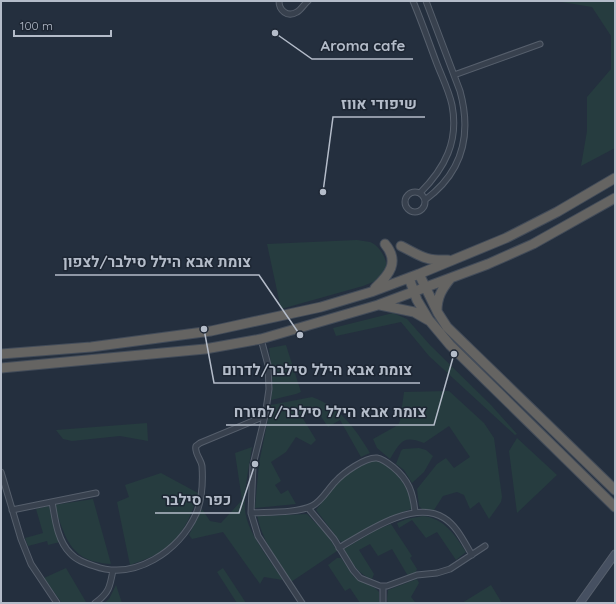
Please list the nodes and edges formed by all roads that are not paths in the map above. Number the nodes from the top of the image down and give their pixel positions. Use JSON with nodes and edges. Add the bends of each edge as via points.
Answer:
{"nodes":[{"id":1,"x":279,"y":1,"type":"edge"},
{"id":2,"x":308,"y":1,"type":"edge"},
{"id":3,"x":413,"y":1,"type":"edge"},
{"id":4,"x":426,"y":1,"type":"edge"},
{"id":5,"x":302,"y":3,"type":"edge"},
{"id":6,"x":540,"y":44,"type":"dead end"},
{"id":7,"x":454,"y":75,"type":"junction"},
{"id":8,"x":615,"y":178,"type":"edge"},
{"id":9,"x":420,"y":193,"type":"junction"},
{"id":10,"x":615,"y":198,"type":"edge"},
{"id":11,"x":425,"y":200,"type":"junction"},
{"id":12,"x":385,"y":244,"type":"dead end"},
{"id":13,"x":401,"y":246,"type":"dead end"},
{"id":14,"x":454,"y":260,"type":"junction"},
{"id":15,"x":419,"y":274,"type":"junction"},
{"id":16,"x":409,"y":278,"type":"junction"},
{"id":17,"x":450,"y":279,"type":"junction"},
{"id":18,"x":425,"y":288,"type":"junction"},
{"id":19,"x":371,"y":292,"type":"junction"},
{"id":20,"x":414,"y":292,"type":"junction"},
{"id":21,"x":378,"y":305,"type":"junction"},
{"id":22,"x":437,"y":311,"type":"junction"},
{"id":23,"x":429,"y":320,"type":"junction"},
{"id":24,"x":261,"y":339,"type":"junction"},
{"id":25,"x":1,"y":354,"type":"edge"},
{"id":26,"x":1,"y":368,"type":"edge"},
{"id":27,"x":264,"y":416,"type":"junction"},
{"id":28,"x":1,"y":472,"type":"edge"},
{"id":29,"x":615,"y":490,"type":"edge"},
{"id":30,"x":96,"y":493,"type":"dead end"},
{"id":31,"x":52,"y":502,"type":"junction"},
{"id":32,"x":615,"y":507,"type":"edge"},
{"id":33,"x":308,"y":508,"type":"junction"},
{"id":34,"x":12,"y":510,"type":"junction"},
{"id":35,"x":415,"y":512,"type":"junction"},
{"id":36,"x":251,"y":513,"type":"junction"},
{"id":37,"x":485,"y":546,"type":"dead end"},
{"id":38,"x":339,"y":548,"type":"junction"},
{"id":39,"x":615,"y":554,"type":"edge"},
{"id":40,"x":472,"y":555,"type":"junction"},
{"id":41,"x":114,"y":570,"type":"junction"},
{"id":42,"x":383,"y":586,"type":"junction"},
{"id":43,"x":57,"y":603,"type":"edge"},
{"id":44,"x":94,"y":603,"type":"edge"},
{"id":45,"x":302,"y":603,"type":"edge"},
{"id":46,"x":383,"y":603,"type":"edge"},
{"id":47,"x":580,"y":603,"type":"edge"}],
"edges":[{"from":1,"to":5,"type":"street","via":[[280,9],[287,14],[298,12]]},
{"from":2,"to":5,"type":"street"},
{"from":3,"to":9,"type":"street","via":[[452,104],[454,122],[451,148],[432,182]]},
{"from":4,"to":7,"type":"street"},
{"from":6,"to":7,"type":"street"},
{"from":7,"to":11,"type":"street","via":[[464,105],[464,141],[450,176]]},
{"from":8,"to":14,"type":"highway","via":[[514,234]]},
{"from":9,"to":11,"type":"street"},
{"from":9,"to":11,"type":"street","via":[[414,192],[407,196],[406,208],[413,212],[421,211],[426,205]]},
{"from":10,"to":17,"type":"highway","via":[[533,244]]},
{"from":12,"to":19,"type":"highway","via":[[390,251],[392,268],[386,278]]},
{"from":13,"to":14,"type":"highway","via":[[418,256],[433,260]]},
{"from":14,"to":15,"type":"highway"},
{"from":15,"to":16,"type":"highway"},
{"from":15,"to":18,"type":"highway"},
{"from":16,"to":19,"type":"highway"},
{"from":16,"to":20,"type":"highway"},
{"from":17,"to":18,"type":"highway"},
{"from":17,"to":22,"type":"highway","via":[[441,291]]},
{"from":18,"to":20,"type":"highway"},
{"from":18,"to":22,"type":"highway"},
{"from":19,"to":25,"type":"highway","via":[[320,307],[211,331],[91,347]]},
{"from":20,"to":21,"type":"highway"},
{"from":20,"to":23,"type":"highway"},
{"from":21,"to":23,"type":"highway","via":[[404,309]]},
{"from":21,"to":24,"type":"highway"},
{"from":22,"to":29,"type":"highway","via":[[448,327]]},
{"from":23,"to":32,"type":"highway","via":[[450,345]]},
{"from":24,"to":26,"type":"highway","via":[[205,348]]},
{"from":24,"to":27,"type":"street","via":[[269,378]]},
{"from":27,"to":36,"type":"street","via":[[252,465]]},
{"from":27,"to":41,"type":"street","via":[[196,446],[202,466],[202,486],[200,500],[190,525],[173,546],[154,560],[139,567]]},
{"from":28,"to":34,"type":"street"},
{"from":30,"to":31,"type":"street"},
{"from":31,"to":34,"type":"street"},
{"from":31,"to":41,"type":"street","via":[[59,534],[70,553],[88,564]]},
{"from":33,"to":35,"type":"street","via":[[317,503],[341,476],[361,463],[375,458],[386,461],[395,468],[408,484],[414,498]]},
{"from":33,"to":36,"type":"street"},
{"from":33,"to":38,"type":"street","via":[[330,533]]},
{"from":34,"to":43,"type":"street","via":[[31,564]]},
{"from":35,"to":38,"type":"street","via":[[376,527]]},
{"from":35,"to":40,"type":"street","via":[[426,512],[444,518],[458,532]]},
{"from":36,"to":45,"type":"street","via":[[258,536]]},
{"from":37,"to":40,"type":"street"},
{"from":38,"to":42,"type":"street","via":[[360,578],[374,585]]},
{"from":39,"to":47,"type":"main road"},
{"from":40,"to":42,"type":"street","via":[[442,572],[417,575]]},
{"from":41,"to":44,"type":"street","via":[[109,590]]},
{"from":42,"to":46,"type":"street"}]}
